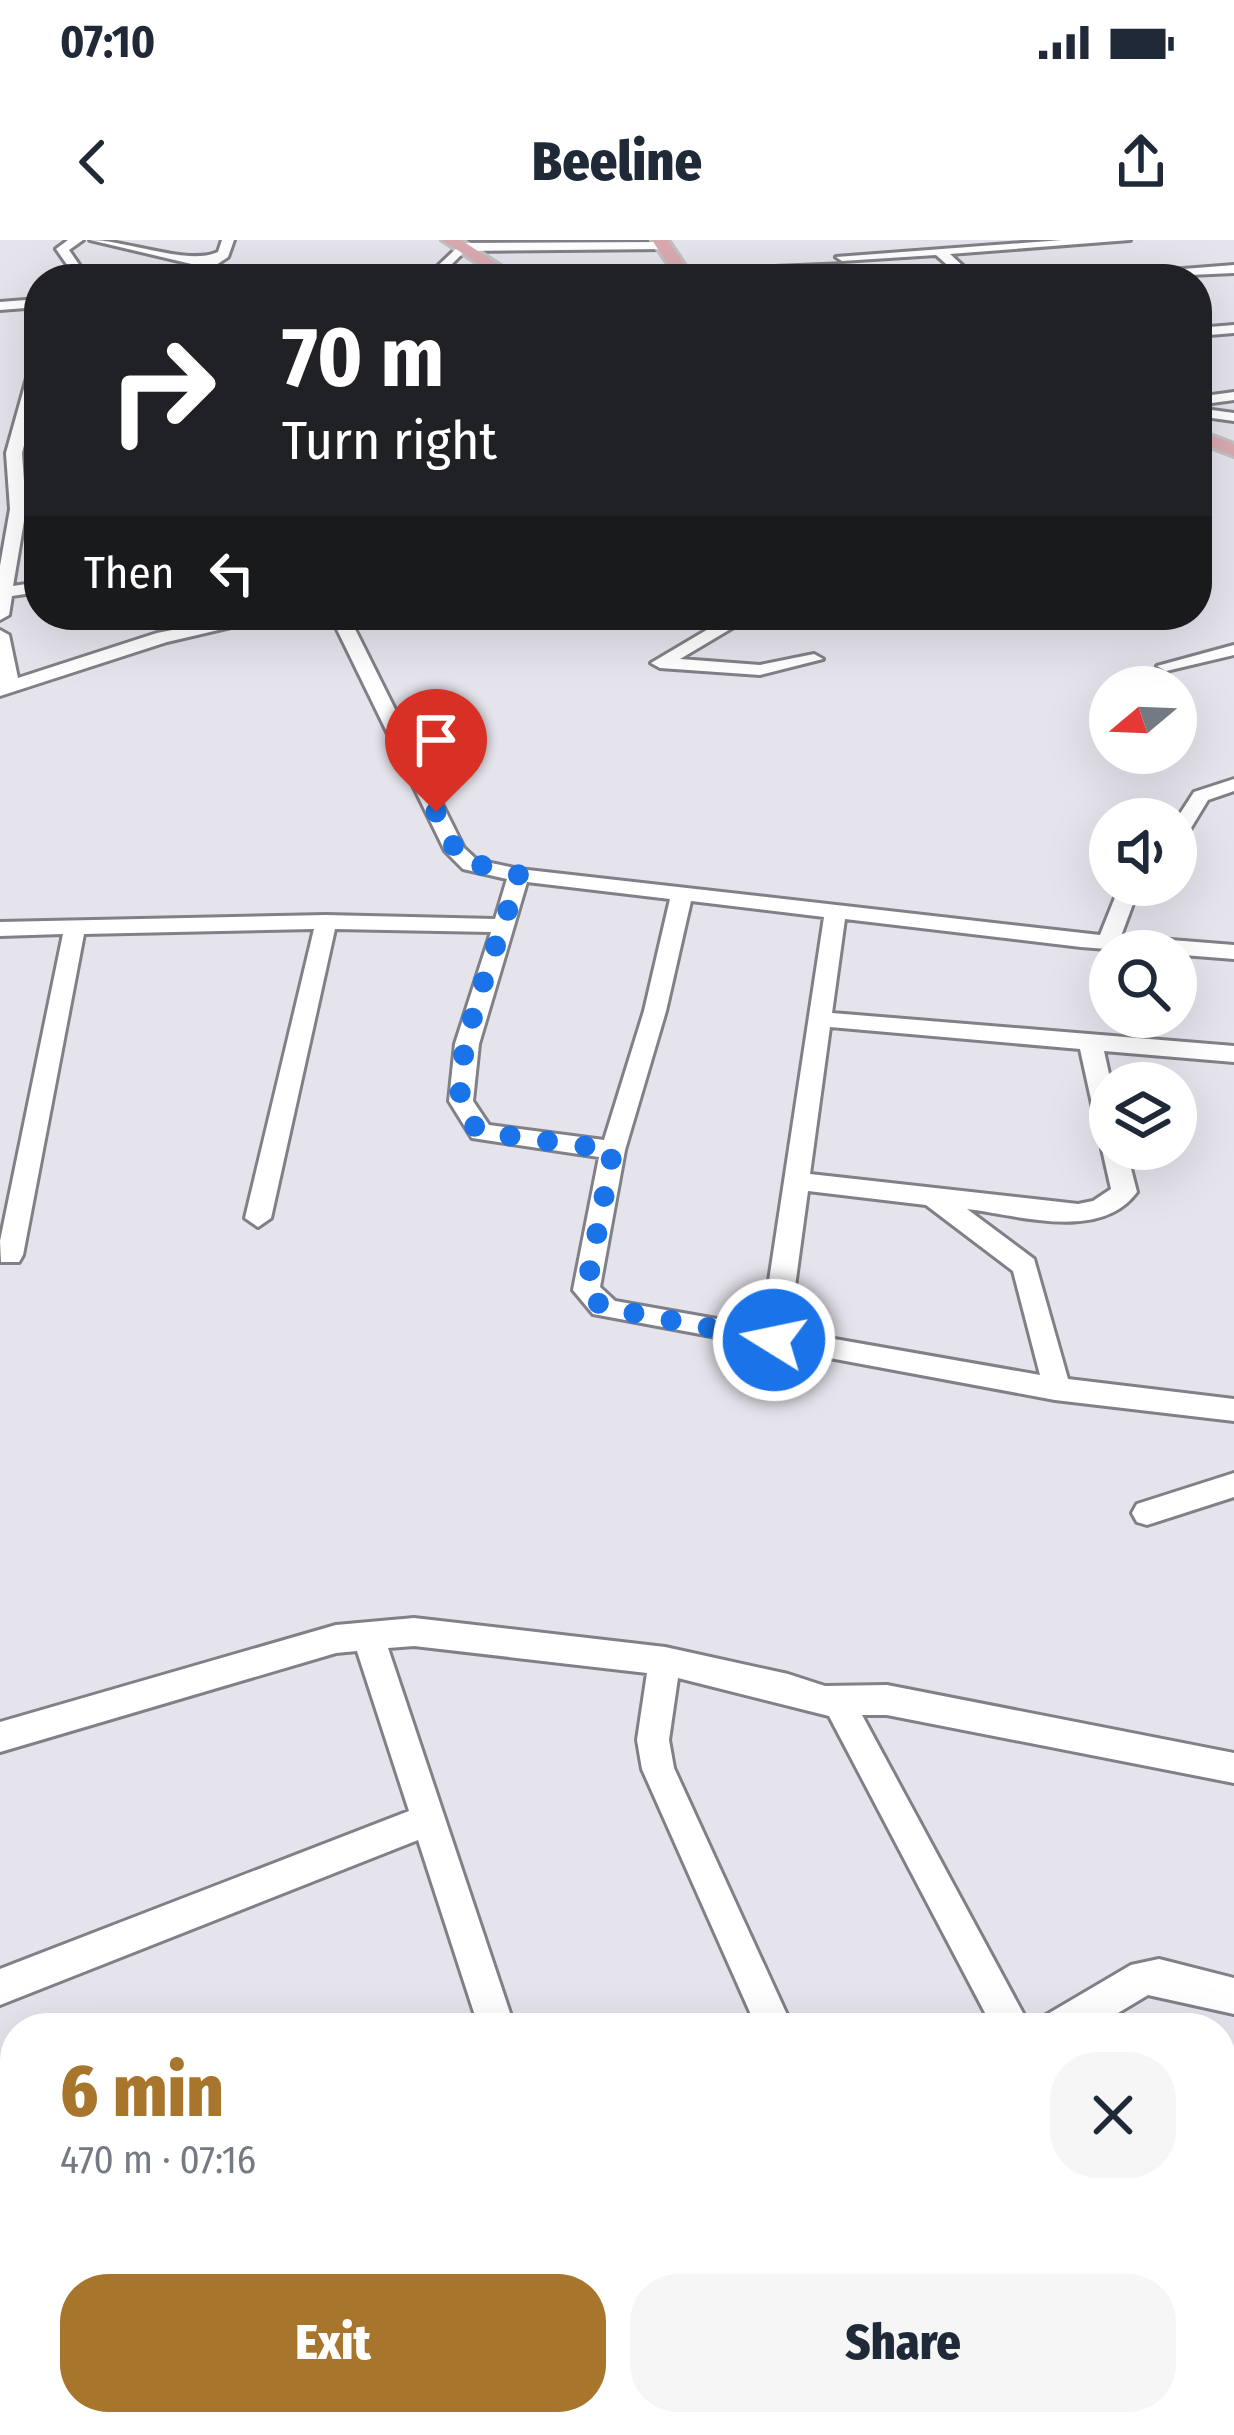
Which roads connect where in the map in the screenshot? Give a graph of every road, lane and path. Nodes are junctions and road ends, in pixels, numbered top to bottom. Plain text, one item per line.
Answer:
1 (77, 240) edge
2 (96, 240) edge
3 (228, 240) edge
4 (1124, 240) edge
5 (662, 243) edge
6 (1047, 243) edge
7 (456, 244) edge
8 (940, 252) junction
9 (73, 264) edge
10 (182, 264) edge
11 (212, 264) edge
12 (489, 264) edge
13 (870, 264) edge
14 (954, 264) edge
15 (1227, 270) edge
16 (1234, 281) edge
17 (24, 396) edge
18 (8, 441) edge
19 (11, 487) edge
20 (24, 589) edge
21 (4, 592) junction
22 (0, 614) edge
23 (144, 630) edge
24 (198, 630) edge
25 (346, 630) edge
26 (718, 630) edge
27 (0, 635) edge
28 (1234, 650) edge
29 (814, 659) dead end
30 (1166, 666) dead end
31 (50, 670) junction
32 (3, 684) edge
33 (1234, 785) edge
34 (1197, 804) edge
35 (519, 875) junction
36 (682, 893) junction
37 (836, 912) junction
38 (326, 922) junction
39 (75, 926) junction
40 (505, 926) junction
41 (0, 929) edge
42 (1089, 940) edge
43 (1197, 949) edge
44 (1234, 952) edge
45 (819, 1019) junction
46 (1090, 1040) junction
47 (1234, 1054) edge
48 (1095, 1062) edge
49 (613, 1150) junction
50 (1119, 1170) edge
51 (796, 1181) junction
52 (936, 1200) junction
53 (258, 1217) dead end
54 (10, 1256) dead end
55 (774, 1340) junction
56 (1054, 1389) junction
57 (1234, 1410) edge
58 (1234, 1485) edge
59 (1148, 1513) dead end
60 (367, 1633) junction
61 (664, 1661) junction
62 (839, 1703) junction
63 (0, 1737) edge
64 (1234, 1768) edge
65 (430, 1819) junction
66 (0, 1987) edge
67 (1234, 1996) edge
68 (492, 2013) edge
69 (769, 2013) edge
70 (1005, 2013) edge
71 (1084, 2013) edge

1 - 9 street
2 - 10 street
3 - 11 street
4 - 6 street
5 - 7 street
6 - 8 street
7 - 12 main road
8 - 13 street
8 - 14 street
15 - 16 street
17 - 18 street
18 - 19 street
19 - 21 street
20 - 21 street
21 - 22 street
23 - 31 street
24 - 31 street
25 - 35 street
26 - 29 street
27 - 32 street
28 - 30 street
31 - 32 street
33 - 34 street
35 - 36 street
35 - 40 street
36 - 37 street
36 - 49 street
37 - 42 street
37 - 45 street
38 - 39 street
38 - 40 street
38 - 53 street
39 - 41 street
39 - 54 street
40 - 49 street
43 - 44 street
45 - 46 street
45 - 51 street
46 - 47 street
46 - 48 street
49 - 55 street
50 - 52 street
51 - 52 street
51 - 55 street
52 - 56 street
55 - 56 street
56 - 57 street
58 - 59 street
60 - 61 street
60 - 63 street
60 - 65 street
61 - 62 street
61 - 69 street
62 - 64 street
62 - 70 street
65 - 66 street
65 - 68 street
67 - 71 street

